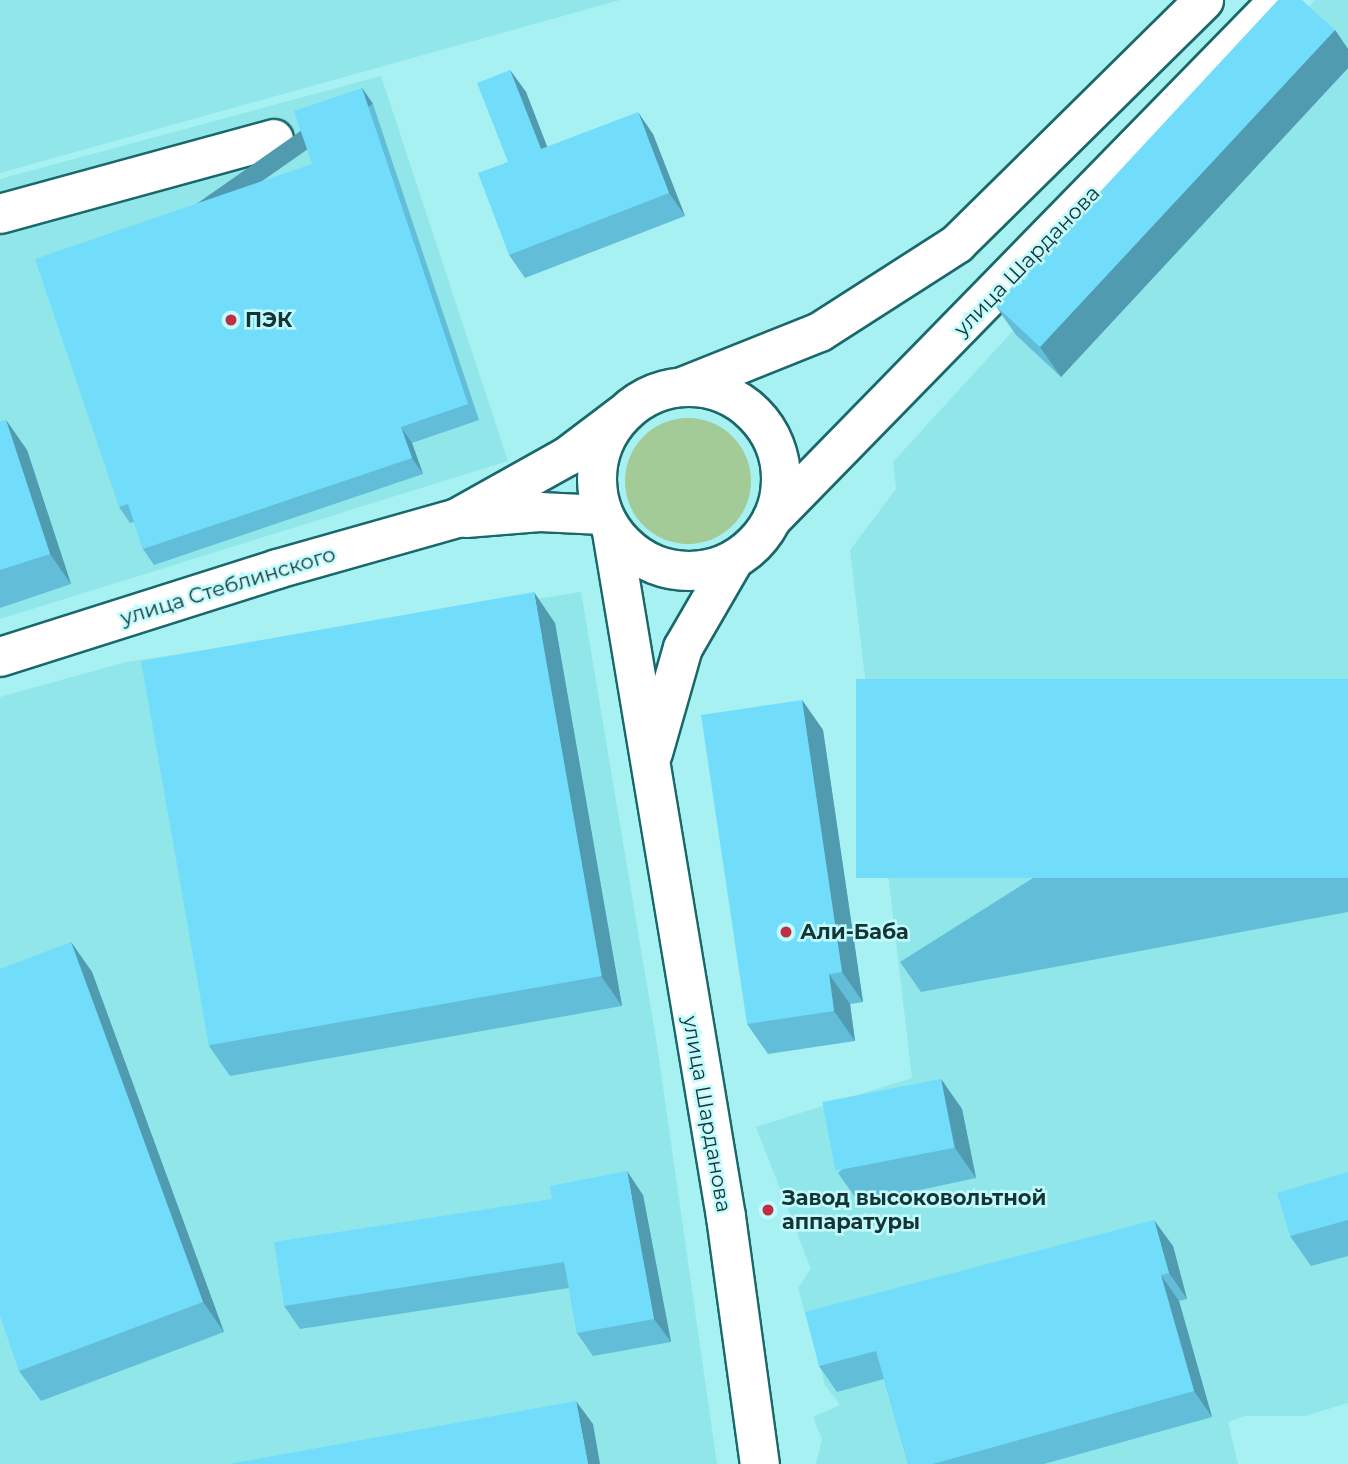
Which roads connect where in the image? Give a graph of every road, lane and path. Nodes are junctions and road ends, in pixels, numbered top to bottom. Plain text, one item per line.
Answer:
1 (1204, 0) edge
2 (1279, 0) edge
3 (274, 139) dead end
4 (0, 214) edge
5 (685, 386) junction
6 (622, 415) junction
7 (457, 518) junction
8 (772, 519) junction
9 (607, 524) junction
10 (734, 560) junction
11 (0, 657) edge
12 (649, 765) junction
13 (760, 1464) edge

1 - 5 main road
2 - 8 main road, улица Шарданова
3 - 4 main road
5 - 6 main road
5 - 8 main road
6 - 7 main road
6 - 9 main road
7 - 9 main road
7 - 11 main road, улица Стеблинского
8 - 10 main road
9 - 10 main road
9 - 12 main road, улица Шарданова
10 - 12 main road
12 - 13 main road, улица Шарданова

